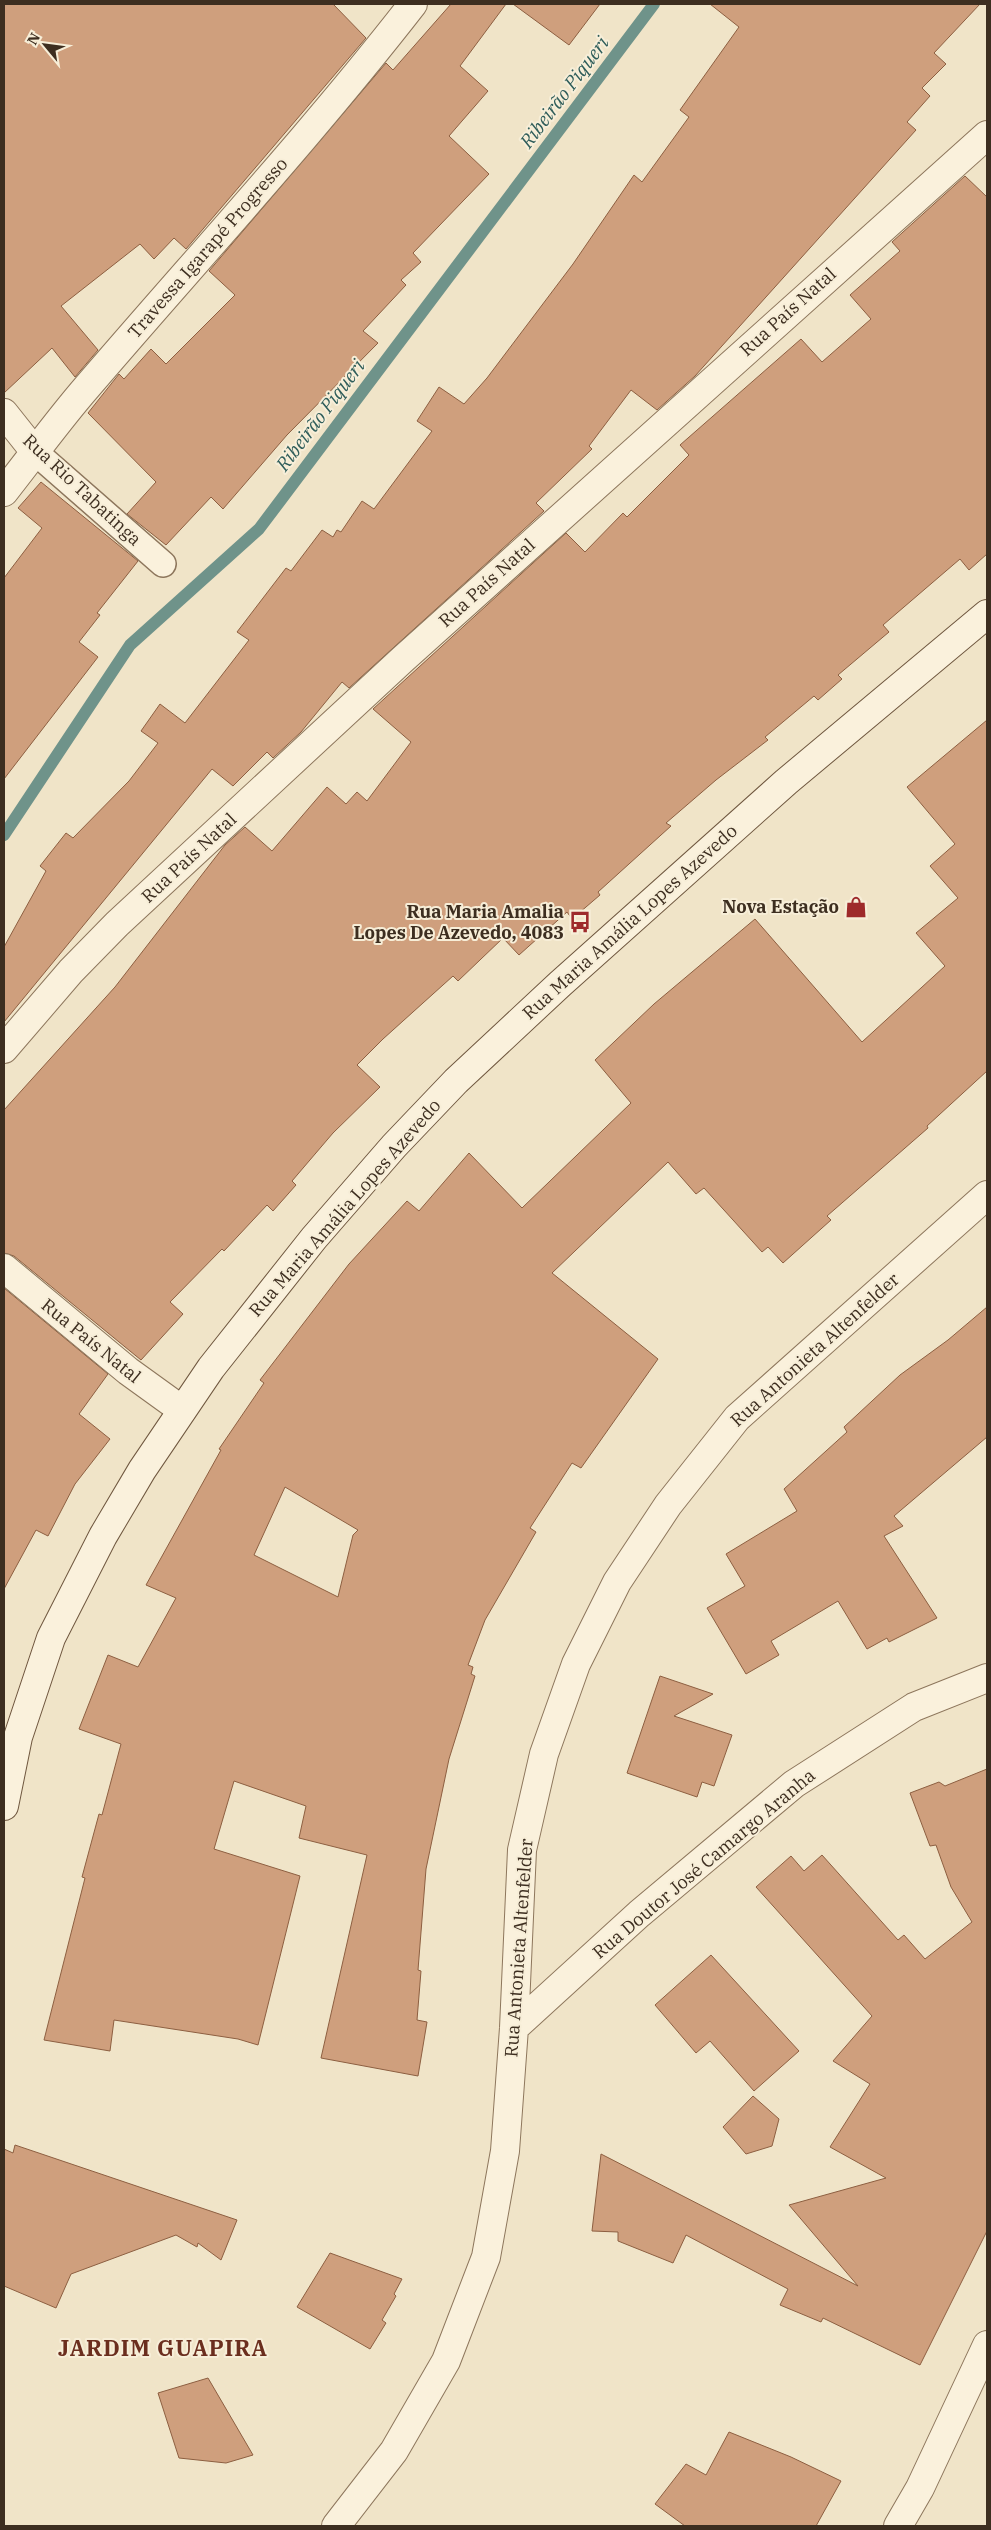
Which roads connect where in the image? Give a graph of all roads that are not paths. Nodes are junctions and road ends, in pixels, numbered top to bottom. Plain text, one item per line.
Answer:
1 (413, 4) edge
2 (987, 135) edge
3 (4, 413) edge
4 (35, 452) junction
5 (4, 492) edge
6 (163, 564) dead end
7 (987, 614) edge
8 (4, 1049) edge
9 (987, 1195) edge
10 (4, 1268) edge
11 (182, 1410) junction
12 (987, 1678) edge
13 (4, 1806) edge
14 (514, 2028) junction
15 (987, 2345) edge
16 (336, 2526) edge
17 (898, 2526) edge

1 - 4 street, Travessa Igarapé Progresso
2 - 8 street, Rua País Natal
3 - 4 street, Rua Rio Tabatinga
4 - 5 street, Travessa Igarapé Progresso
4 - 6 lane, Rua Rio Tabatinga
7 - 11 street, Rua Maria Amália Lopes Azevedo
9 - 14 street, Rua Antonieta Altenfelder
10 - 11 street, Rua País Natal
11 - 13 street, Rua Maria Amália Lopes Azevedo
12 - 14 street, Rua Doutor José Camargo Aranha
14 - 16 street, Rua Antonieta Altenfelder
15 - 17 street

